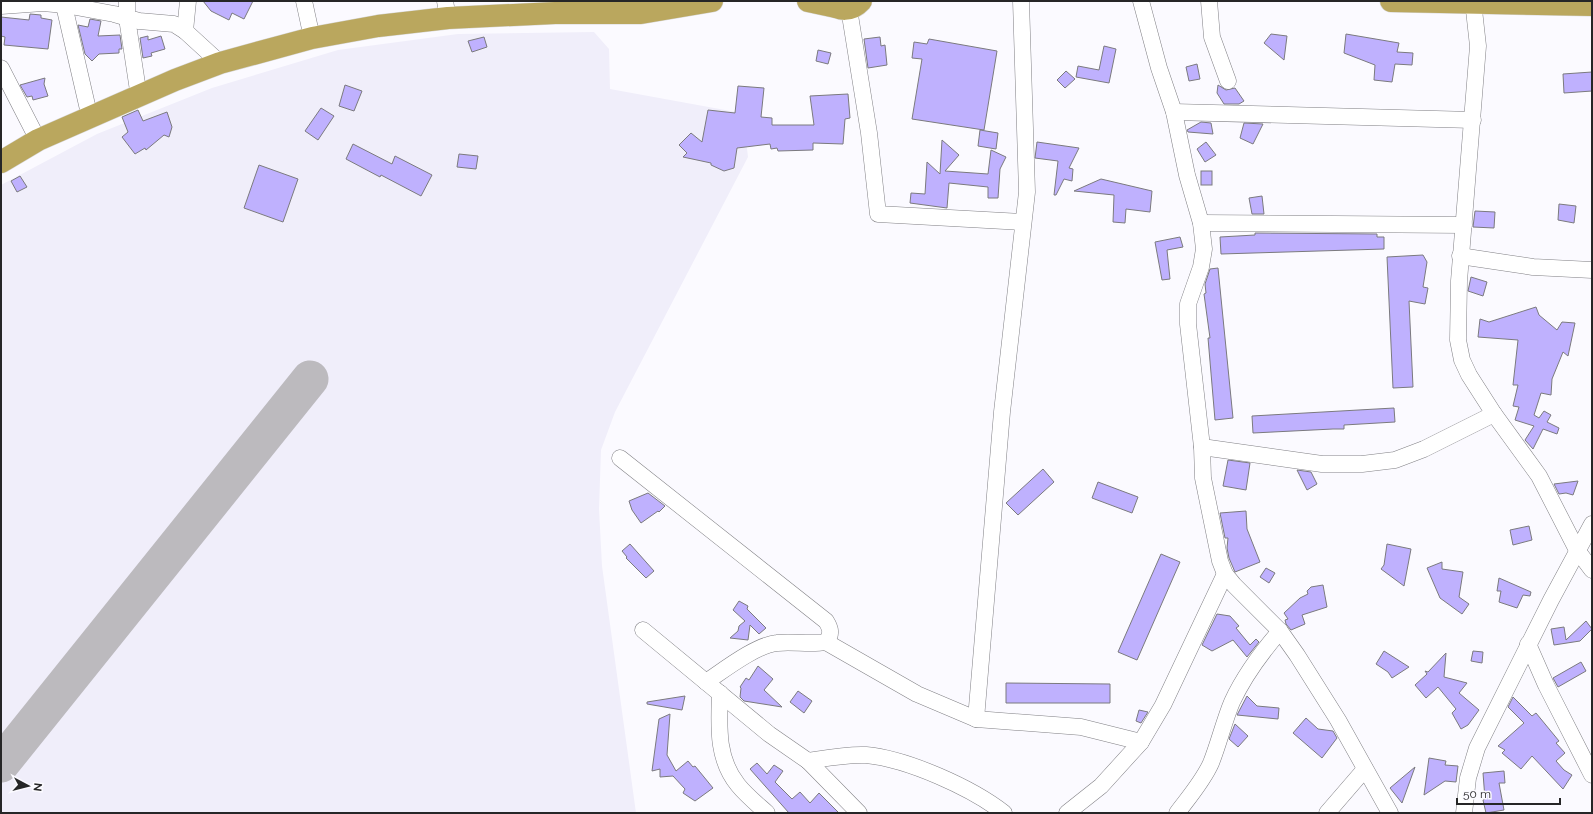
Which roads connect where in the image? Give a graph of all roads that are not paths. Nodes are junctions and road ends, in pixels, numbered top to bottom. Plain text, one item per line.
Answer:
1 (127, 1) edge
2 (188, 1) edge
3 (304, 1) edge
4 (712, 1) edge
5 (808, 1) edge
6 (1021, 1) edge
7 (1141, 1) edge
8 (1209, 1) edge
9 (1391, 1) edge
10 (1473, 2) edge
11 (64, 3) edge
12 (851, 4) edge
13 (666, 5) edge
14 (1592, 5) edge
15 (1, 6) edge
16 (565, 7) edge
17 (446, 10) edge
18 (126, 18) junction
19 (185, 31) junction
20 (312, 38) junction
21 (220, 63) junction
22 (1, 68) edge
23 (1228, 81) dead end
24 (138, 97) junction
25 (1174, 112) junction
26 (90, 118) junction
27 (1473, 120) junction
28 (38, 140) junction
29 (1, 162) edge
30 (1024, 222) junction
31 (1201, 223) junction
32 (1464, 225) junction
33 (1460, 256) junction
34 (1590, 274) edge
35 (1494, 414) junction
36 (1202, 447) junction
37 (620, 458) dead end
38 (1592, 524) edge
39 (1577, 550) junction
40 (1592, 570) edge
41 (1225, 574) junction
42 (643, 630) dead end
43 (1280, 631) junction
44 (826, 642) junction
45 (1528, 644) junction
46 (706, 682) junction
47 (720, 693) junction
48 (976, 719) junction
49 (1140, 742) junction
50 (808, 761) junction
51 (1366, 769) junction
52 (1592, 775) edge
53 (762, 811) edge
54 (859, 813) edge
55 (1004, 813) edge
56 (1067, 813) edge
57 (1177, 813) edge
58 (1327, 813) edge
59 (1390, 813) edge
60 (1464, 813) edge

1 - 18 street
2 - 19 street
3 - 20 street
4 - 13 highway
5 - 12 highway
6 - 30 street
7 - 25 street
8 - 23 street
9 - 10 highway
10 - 14 highway
10 - 27 street
11 - 15 street
11 - 18 street
11 - 26 street
12 - 30 street
13 - 16 highway
16 - 17 highway
17 - 20 highway
18 - 19 street
18 - 24 street
19 - 21 street
20 - 21 highway
21 - 24 highway
22 - 28 street
24 - 26 highway
25 - 27 street
25 - 31 street
26 - 28 highway
27 - 32 street
28 - 29 highway
30 - 48 street
31 - 32 street
31 - 36 street
32 - 33 street
33 - 34 street
33 - 35 street
35 - 36 street
35 - 39 street
36 - 41 street
37 - 44 street
38 - 39 street
39 - 40 street
39 - 45 street
41 - 43 street
41 - 49 street
42 - 46 street
43 - 51 street
43 - 57 street
44 - 46 street
44 - 48 street
45 - 52 street
45 - 60 street
46 - 47 street
47 - 50 street
47 - 53 street
48 - 49 street
49 - 56 street
50 - 54 street
50 - 55 street
51 - 58 street
51 - 59 street

